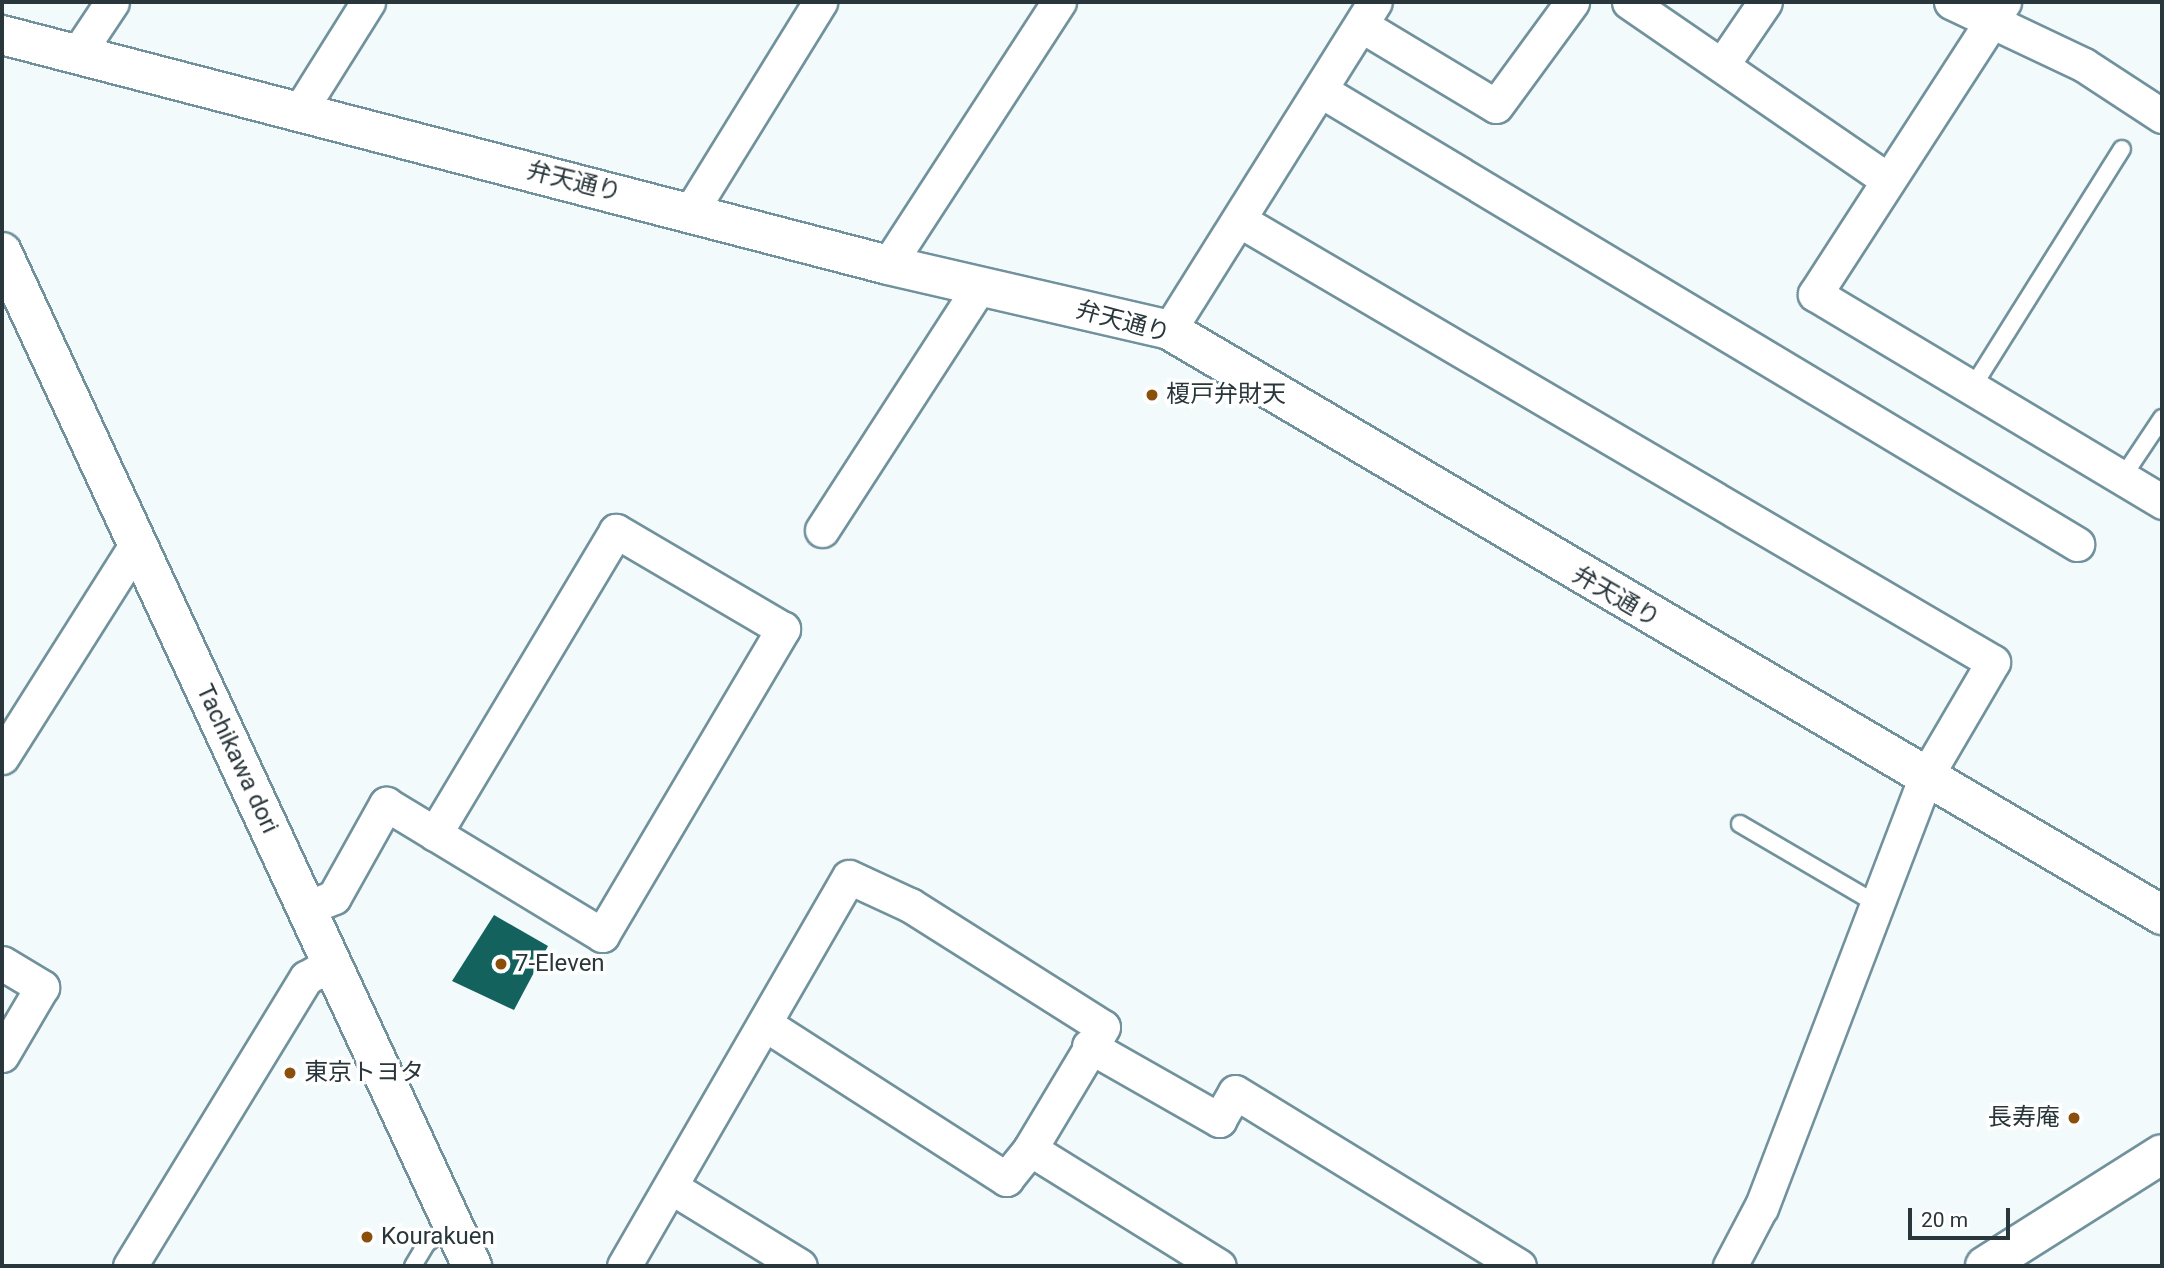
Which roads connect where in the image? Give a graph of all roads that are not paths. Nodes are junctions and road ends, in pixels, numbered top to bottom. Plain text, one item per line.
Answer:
1 (112, 2) edge
2 (368, 2) edge
3 (820, 2) edge
4 (1059, 2) edge
5 (1572, 2) edge
6 (1629, 2) edge
7 (1765, 2) edge
8 (1951, 2) edge
9 (1368, 13) edge
10 (1996, 13) edge
11 (2, 35) edge
12 (78, 53) junction
13 (1722, 65) junction
14 (1320, 90) junction
15 (2158, 105) edge
16 (299, 112) junction
17 (2122, 149) dead end
18 (1888, 180) junction
19 (691, 211) junction
20 (1239, 220) junction
21 (2, 252) edge
22 (888, 265) junction
23 (980, 286) junction
24 (1168, 330) junction
25 (1972, 388) junction
26 (2162, 418) edge
27 (2122, 478) junction
28 (2162, 502) edge
29 (822, 530) dead end
30 (138, 542) junction
31 (2077, 544) dead end
32 (2, 757) edge
33 (1926, 775) junction
34 (1740, 824) dead end
35 (435, 834) junction
36 (1877, 904) junction
37 (307, 908) junction
38 (2162, 915) edge
39 (2, 963) edge
40 (332, 963) junction
41 (765, 1024) junction
42 (1090, 1046) junction
43 (2, 1055) edge
44 (1030, 1149) junction
45 (2162, 1154) edge
46 (671, 1186) junction
47 (452, 1224) junction
48 (130, 1266) edge
49 (413, 1266) edge
50 (472, 1266) edge
51 (624, 1266) edge
52 (800, 1266) edge
53 (1219, 1266) edge
54 (1519, 1266) edge
55 (1730, 1266) edge
56 (1984, 1266) edge

1 - 12 street
2 - 16 street
3 - 19 street
4 - 22 street
5 - 9 street
6 - 13 street
7 - 13 street
8 - 10 street
9 - 14 street
10 - 15 street
10 - 18 street
11 - 12 street, 弁天通り
12 - 16 street, 弁天通り
13 - 18 street
14 - 20 street
14 - 31 street
16 - 19 street, 弁天通り
17 - 25 lane
18 - 25 street
19 - 22 street, 弁天通り
20 - 24 street
20 - 33 street
21 - 30 street, Tachikawa dori
22 - 23 street, 弁天通り
23 - 24 street, 弁天通り
23 - 29 street
24 - 33 street, 弁天通り
25 - 27 street
26 - 27 lane
27 - 28 street
30 - 32 street
30 - 37 street, Tachikawa dori
33 - 36 street
33 - 38 street, 弁天通り
34 - 36 lane
35 - 35 street
35 - 37 street
36 - 55 street
37 - 40 street, Tachikawa dori
39 - 43 street
40 - 47 street, Tachikawa dori
40 - 48 street
41 - 42 street
41 - 44 street
41 - 46 street
42 - 44 street
42 - 54 street
44 - 53 street
45 - 56 street
46 - 51 street
46 - 52 street
47 - 49 lane
47 - 50 street, Tachikawa dori

